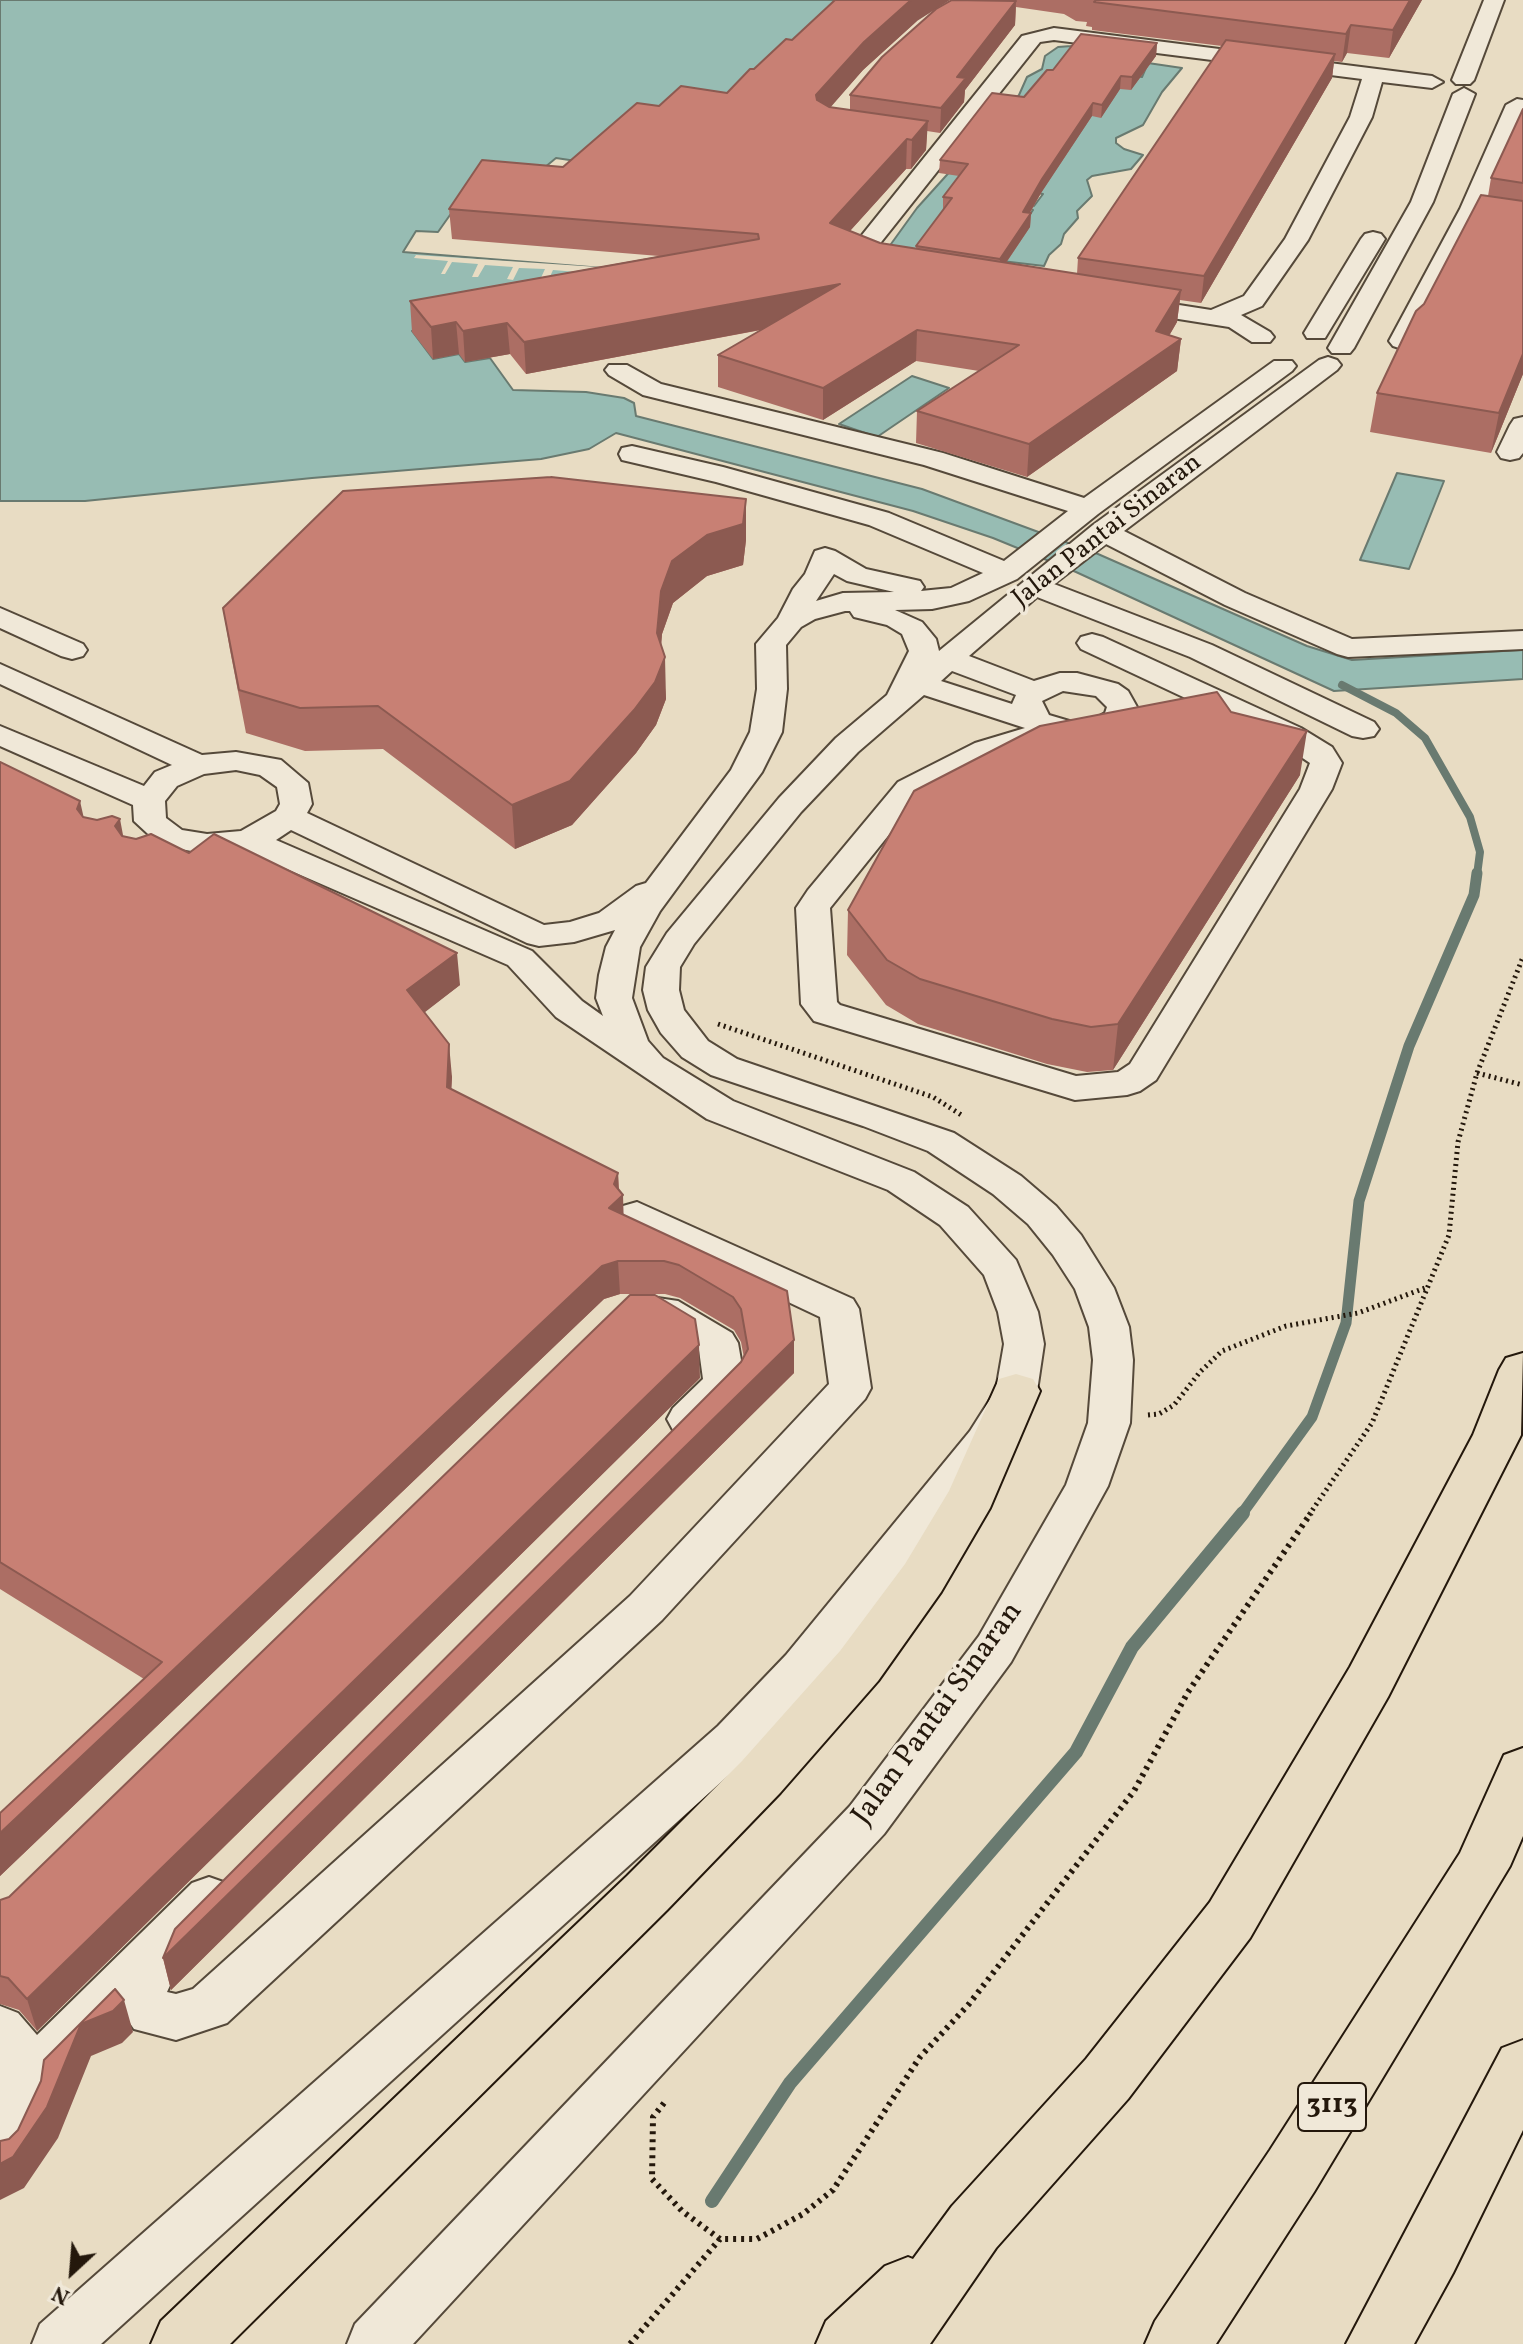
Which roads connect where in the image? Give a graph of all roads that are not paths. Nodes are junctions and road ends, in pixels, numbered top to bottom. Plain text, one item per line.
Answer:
1 (1494, 0) edge
2 (1032, 18) dead end
3 (1063, 23) junction
4 (1451, 53) dead end
5 (1374, 75) junction
6 (1449, 86) junction
7 (1517, 105) dead end
8 (920, 140) edge
9 (950, 144) junction
10 (1414, 159) dead end
11 (1419, 208) junction
12 (1469, 215) junction
13 (1496, 220) edge
14 (925, 272) edge
15 (1107, 300) edge
16 (1214, 317) junction
17 (1316, 333) junction
18 (1261, 337) junction
19 (1402, 341) edge
20 (1334, 356) junction
21 (1283, 366) junction
22 (618, 370) dead end
23 (696, 413) dead end
24 (1523, 425) edge
25 (1510, 452) dead end
26 (632, 454) dead end
27 (1084, 520) junction
28 (1025, 575) junction
29 (959, 595) junction
30 (825, 608) junction
31 (0, 617) edge
32 (791, 621) junction
33 (1523, 640) edge
34 (1092, 643) dead end
35 (72, 650) dead end
36 (949, 659) junction
37 (1143, 667) junction
38 (0, 673) edge
39 (920, 684) junction
40 (1107, 690) junction
41 (58, 700) junction
42 (894, 707) junction
43 (1043, 714) junction
44 (1251, 717) junction
45 (1112, 724) junction
46 (1363, 729) dead end
47 (0, 733) edge
48 (198, 765) junction
49 (140, 812) junction
50 (289, 817) junction
51 (172, 838) junction
52 (247, 840) junction
53 (141, 858) edge
54 (663, 882) junction
55 (650, 1066) junction
56 (637, 1215) dead end
57 (609, 1322) edge
58 (1523, 1370) edge
59 (1016, 1391) junction
60 (656, 1451) edge
61 (1523, 1771) edge
62 (241, 1865) edge
63 (163, 1944) junction
64 (0, 2029) edge
65 (1523, 2067) edge
66 (27, 2080) junction
67 (0, 2149) edge
68 (974, 2227) junction
69 (294, 2237) junction
70 (72, 2338) edge
71 (184, 2344) edge
72 (221, 2344) edge
73 (375, 2344) edge
74 (849, 2344) edge
75 (891, 2344) edge
76 (1178, 2344) edge
77 (1379, 2344) edge

1 - 6 street, Jalan Pantai Sinaran
2 - 3 street
3 - 5 street
3 - 9 street
4 - 6 street
5 - 6 street
5 - 16 street
6 - 10 street, Jalan Pantai Sinaran
6 - 11 street, Jalan Pantai Sinaran
7 - 12 street
8 - 9 street
9 - 14 street
11 - 12 street
11 - 17 street
11 - 20 street, Jalan Pantai Sinaran
12 - 13 street
12 - 19 street
15 - 16 street
16 - 18 street
17 - 18 street
17 - 20 street
18 - 21 street
20 - 21 street
20 - 27 street, Jalan Pantai Sinaran
21 - 27 street, Jalan Pantai Sinaran
22 - 27 street
23 - 27 street
24 - 25 street
26 - 28 street
27 - 28 street, Jalan Pantai Sinaran
27 - 33 street
28 - 29 street, Jalan Pantai Sinaran
28 - 36 street, Jalan Pantai Sinaran
28 - 46 street
29 - 30 street, Jalan Pantai Sinaran
29 - 32 street
30 - 32 street, Jalan Pantai Sinaran
30 - 42 street, Jalan Pantai Sinaran
31 - 35 street
32 - 54 street
34 - 37 street
36 - 39 street, Jalan Pantai Sinaran
36 - 43 street
37 - 40 street
37 - 44 street
38 - 41 street
39 - 42 street, Jalan Pantai Sinaran
39 - 43 street
40 - 43 street
40 - 45 street
41 - 47 street
41 - 48 street
42 - 73 street, Jalan Pantai Sinaran
43 - 44 street
43 - 45 street
44 - 45 street
47 - 49 street
48 - 49 street
48 - 50 street
49 - 51 street
50 - 52 street
50 - 54 street
51 - 52 street
51 - 53 street
52 - 55 street
54 - 55 street
55 - 59 street
56 - 63 street
57 - 60 street
58 - 68 highway
59 - 69 highway
59 - 70 street
61 - 76 highway, 3113
62 - 63 street
63 - 66 street
64 - 66 street
65 - 77 highway
66 - 67 street
68 - 74 highway
68 - 75 highway
69 - 71 highway
69 - 72 highway

